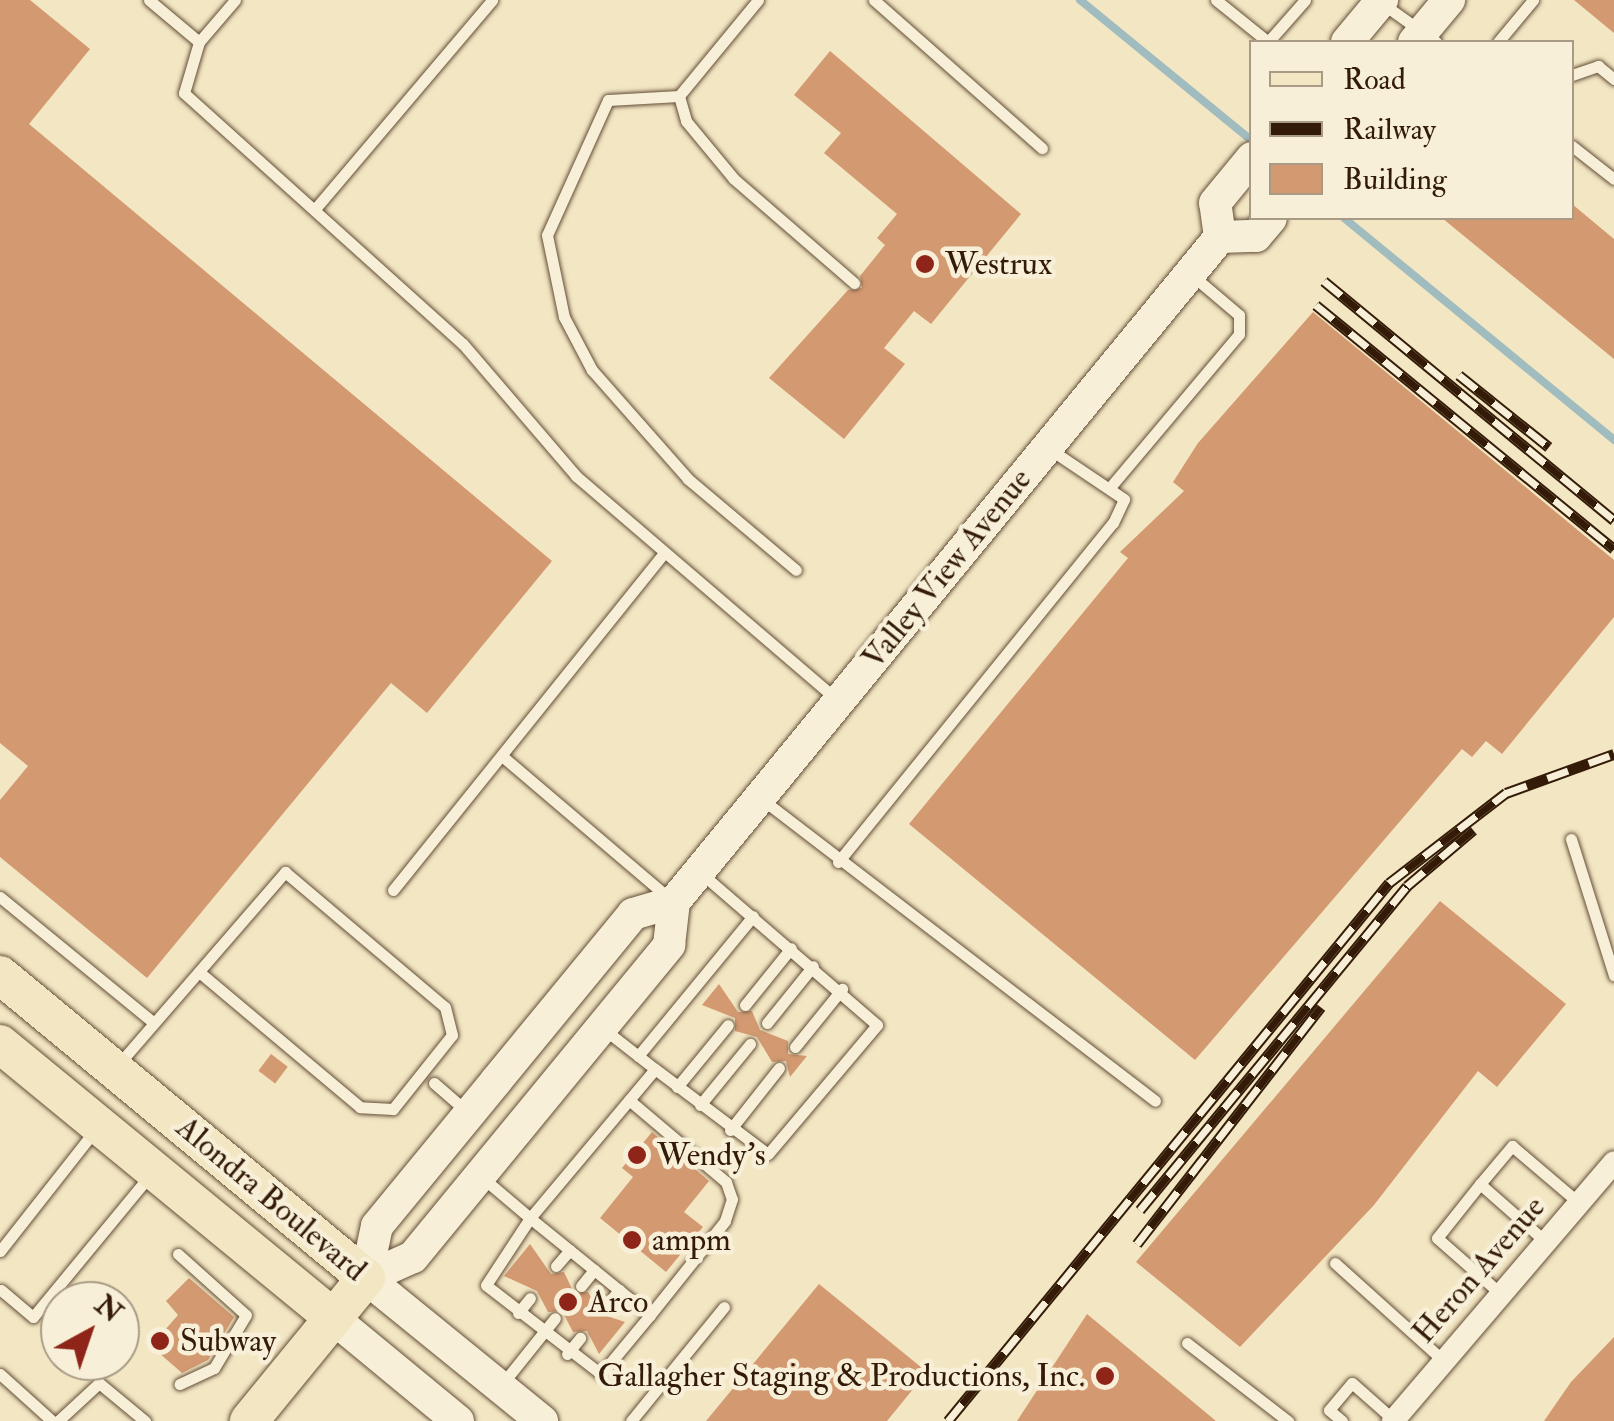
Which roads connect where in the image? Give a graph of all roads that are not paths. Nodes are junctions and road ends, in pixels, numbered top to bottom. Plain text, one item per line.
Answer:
1 (149, 0) edge
2 (235, 0) edge
3 (492, 0) edge
4 (758, 0) edge
5 (874, 0) edge
6 (1216, 0) edge
7 (1305, 0) edge
8 (1450, 0) edge
9 (1533, 0) edge
10 (1380, 1) edge
11 (1266, 40) edge
12 (1270, 40) edge
13 (1349, 40) edge
14 (1424, 40) edge
15 (1500, 40) edge
16 (199, 42) junction
17 (1574, 74) edge
18 (1614, 79) edge
19 (679, 96) junction
20 (1574, 147) edge
21 (1042, 148) dead end
22 (1249, 161) edge
23 (1612, 174) edge
24 (315, 209) junction
25 (1269, 220) edge
26 (1220, 237) junction
27 (1190, 274) junction
28 (854, 283) dead end
29 (1047, 448) junction
30 (1112, 486) junction
31 (663, 554) junction
32 (796, 570) dead end
33 (839, 701) junction
34 (502, 756) junction
35 (760, 797) junction
36 (1571, 839) dead end
37 (838, 862) junction
38 (699, 871) junction
39 (393, 890) dead end
40 (0, 898) edge
41 (674, 902) junction
42 (752, 916) junction
43 (792, 948) junction
44 (813, 966) junction
45 (199, 972) junction
46 (0, 975) edge
47 (1614, 975) edge
48 (842, 989) junction
49 (745, 1005) dead end
50 (154, 1023) junction
51 (767, 1023) dead end
52 (728, 1025) dead end
53 (602, 1027) junction
54 (0, 1044) edge
55 (750, 1044) dead end
56 (795, 1047) dead end
57 (638, 1056) junction
58 (655, 1068) junction
59 (779, 1068) dead end
60 (114, 1070) junction
61 (434, 1083) dead end
62 (677, 1086) junction
63 (630, 1100) junction
64 (1155, 1102) dead end
65 (462, 1106) dead end
66 (700, 1106) junction
67 (99, 1126) junction
68 (730, 1130) junction
69 (1614, 1162) edge
70 (154, 1171) junction
71 (480, 1176) junction
72 (1480, 1184) junction
73 (1579, 1203) junction
74 (530, 1218) junction
75 (1546, 1242) junction
76 (570, 1250) junction
77 (0, 1252) edge
78 (178, 1254) dead end
79 (1335, 1263) dead end
80 (556, 1266) dead end
81 (594, 1270) junction
82 (366, 1278) junction
83 (581, 1286) dead end
84 (0, 1290) edge
85 (619, 1290) junction
86 (1501, 1294) junction
87 (530, 1298) dead end
88 (606, 1306) dead end
89 (724, 1307) dead end
90 (518, 1312) junction
91 (650, 1315) junction
92 (333, 1318) junction
93 (554, 1318) dead end
94 (543, 1333) junction
95 (580, 1338) dead end
96 (1187, 1342) dead end
97 (567, 1354) junction
98 (1444, 1361) junction
99 (0, 1374) edge
100 (180, 1384) dead end
101 (500, 1387) junction
102 (634, 1420) edge
103 (1393, 1420) edge
104 (55, 1421) edge
105 (145, 1421) edge
106 (249, 1421) edge
107 (458, 1421) edge
108 (542, 1421) edge
109 (1288, 1421) edge
110 (1342, 1421) edge

1 - 16 lane
2 - 16 lane
3 - 24 lane
4 - 19 lane
5 - 21 lane
6 - 11 lane
7 - 12 lane
8 - 14 main road
9 - 15 lane
10 - 13 main road
10 - 14 lane
16 - 24 lane
17 - 18 lane
19 - 28 lane
19 - 32 lane
20 - 23 lane
22 - 26 main road
24 - 31 lane
25 - 26 main road
26 - 27 main road, Valley View Avenue
27 - 29 main road, Valley View Avenue
27 - 30 lane
29 - 30 lane
29 - 33 main road, Valley View Avenue
30 - 37 lane
31 - 33 lane
31 - 34 lane
33 - 35 main road, Valley View Avenue
34 - 39 lane
34 - 41 lane
35 - 37 lane
35 - 38 main road, Valley View Avenue
36 - 47 lane
37 - 64 lane
38 - 41 main road, Valley View Avenue
38 - 42 lane
40 - 50 lane
41 - 53 main road, Valley View Avenue
41 - 82 main road, Valley View Avenue
42 - 43 lane
42 - 57 lane
43 - 44 lane
43 - 49 lane
44 - 48 lane
44 - 51 lane
45 - 45 lane
45 - 50 lane
46 - 60 main road, Alondra Boulevard
48 - 56 lane
48 - 68 lane
50 - 60 lane
52 - 62 lane
53 - 57 lane
53 - 71 main road, Valley View Avenue
54 - 67 main road, Alondra Boulevard
55 - 66 lane
57 - 58 lane
58 - 62 lane
58 - 63 lane
59 - 68 lane
60 - 82 main road, Alondra Boulevard
61 - 65 lane
62 - 66 lane
63 - 74 lane
63 - 91 lane
66 - 68 lane
67 - 70 main road, Alondra Boulevard
67 - 77 lane
69 - 73 street, Heron Avenue
70 - 84 lane
70 - 92 main road, Alondra Boulevard
71 - 74 lane
71 - 82 main road, Valley View Avenue
72 - 73 lane
72 - 75 lane
72 - 86 lane
73 - 75 street, Heron Avenue
74 - 76 lane
74 - 90 lane
75 - 86 street, Heron Avenue
76 - 80 lane
76 - 81 lane
78 - 100 lane
79 - 98 lane
81 - 83 lane
81 - 85 lane
82 - 92 main road, Valley View Avenue
82 - 101 main road, Alondra Boulevard
85 - 88 lane
85 - 91 lane
86 - 98 street, Heron Avenue
87 - 90 lane
89 - 102 lane
90 - 94 lane
91 - 97 lane
92 - 106 main road, Valley View Avenue
92 - 107 main road, Alondra Boulevard
93 - 94 lane
94 - 97 lane
94 - 101 lane
95 - 97 lane
96 - 109 lane
98 - 103 street, Heron Avenue
99 - 104 lane
101 - 108 main road, Alondra Boulevard
103 - 110 lane
104 - 105 lane

